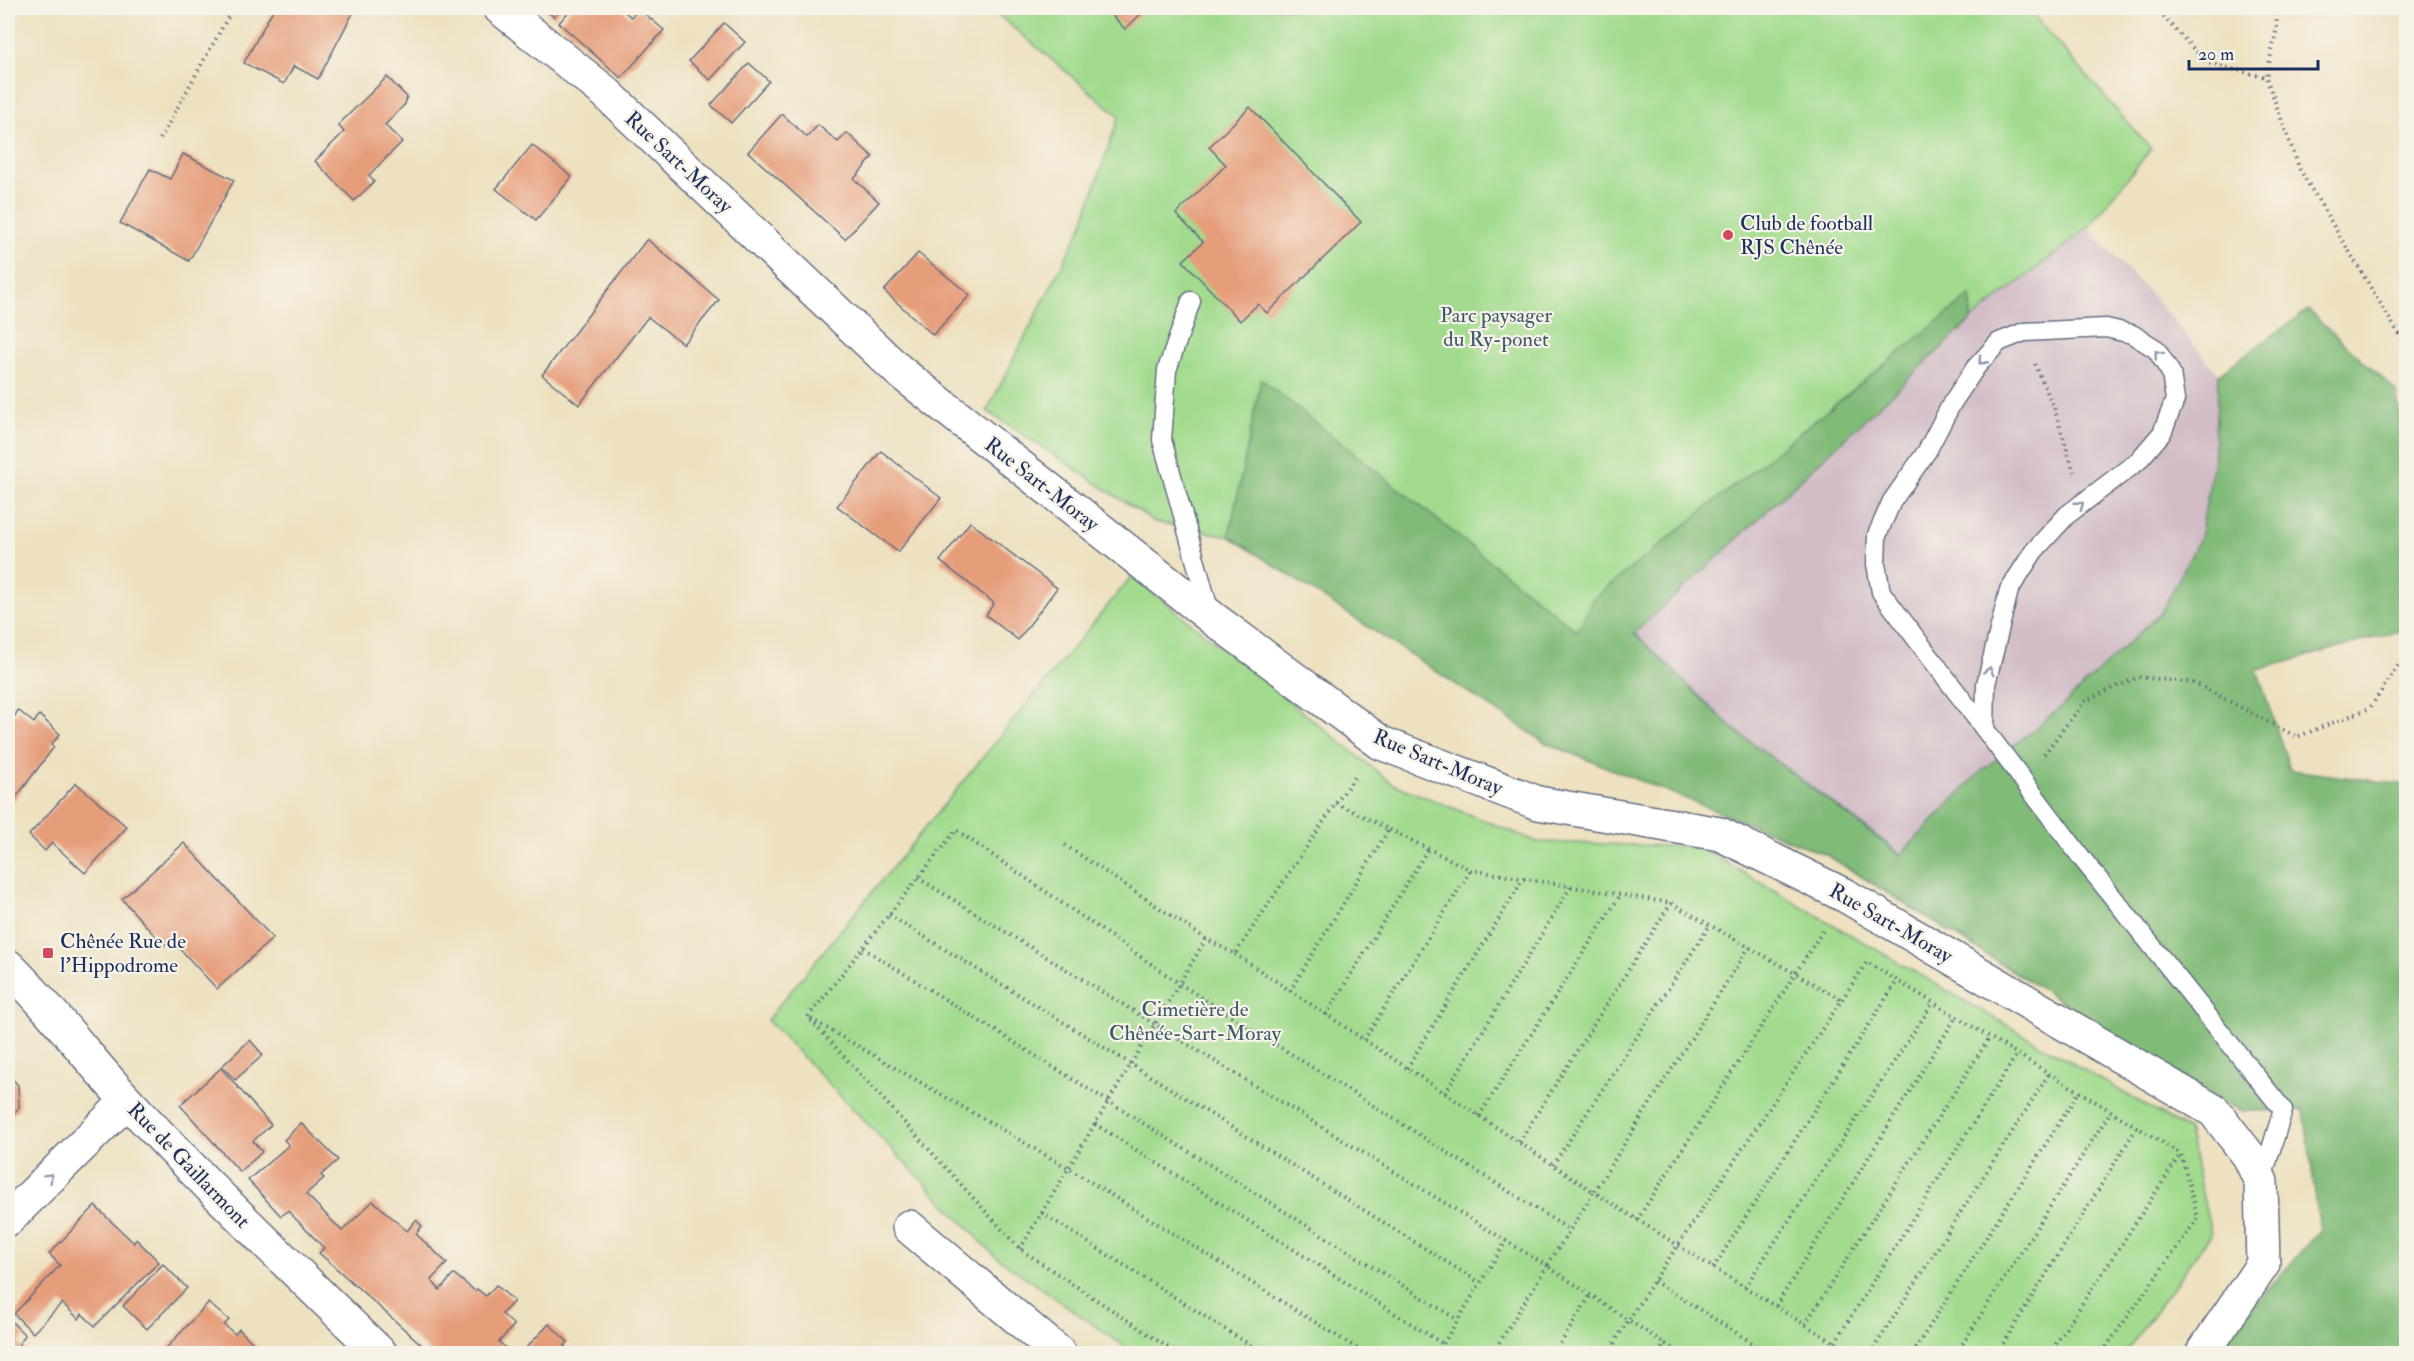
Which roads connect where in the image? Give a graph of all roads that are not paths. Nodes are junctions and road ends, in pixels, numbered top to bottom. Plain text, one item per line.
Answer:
1 (501, 8) edge
2 (1191, 301) dead end
3 (1211, 617) junction
4 (1985, 729) junction
5 (8, 966) edge
6 (127, 1101) junction
7 (2261, 1182) junction
8 (8, 1219) edge
9 (909, 1227) dead end
10 (2209, 1351) edge
11 (381, 1353) edge
12 (1060, 1353) edge

1 - 3 street, Rue Sart-Moray
2 - 3 lane
3 - 7 street, Rue Sart-Moray
4 -> 4 lane
4 - 7 lane
5 - 6 street, Rue de Gaillarmont
8 -> 6 street
6 - 11 street, Rue de Gaillarmont
7 - 10 street, Rue Sart-Moray
9 - 12 street

